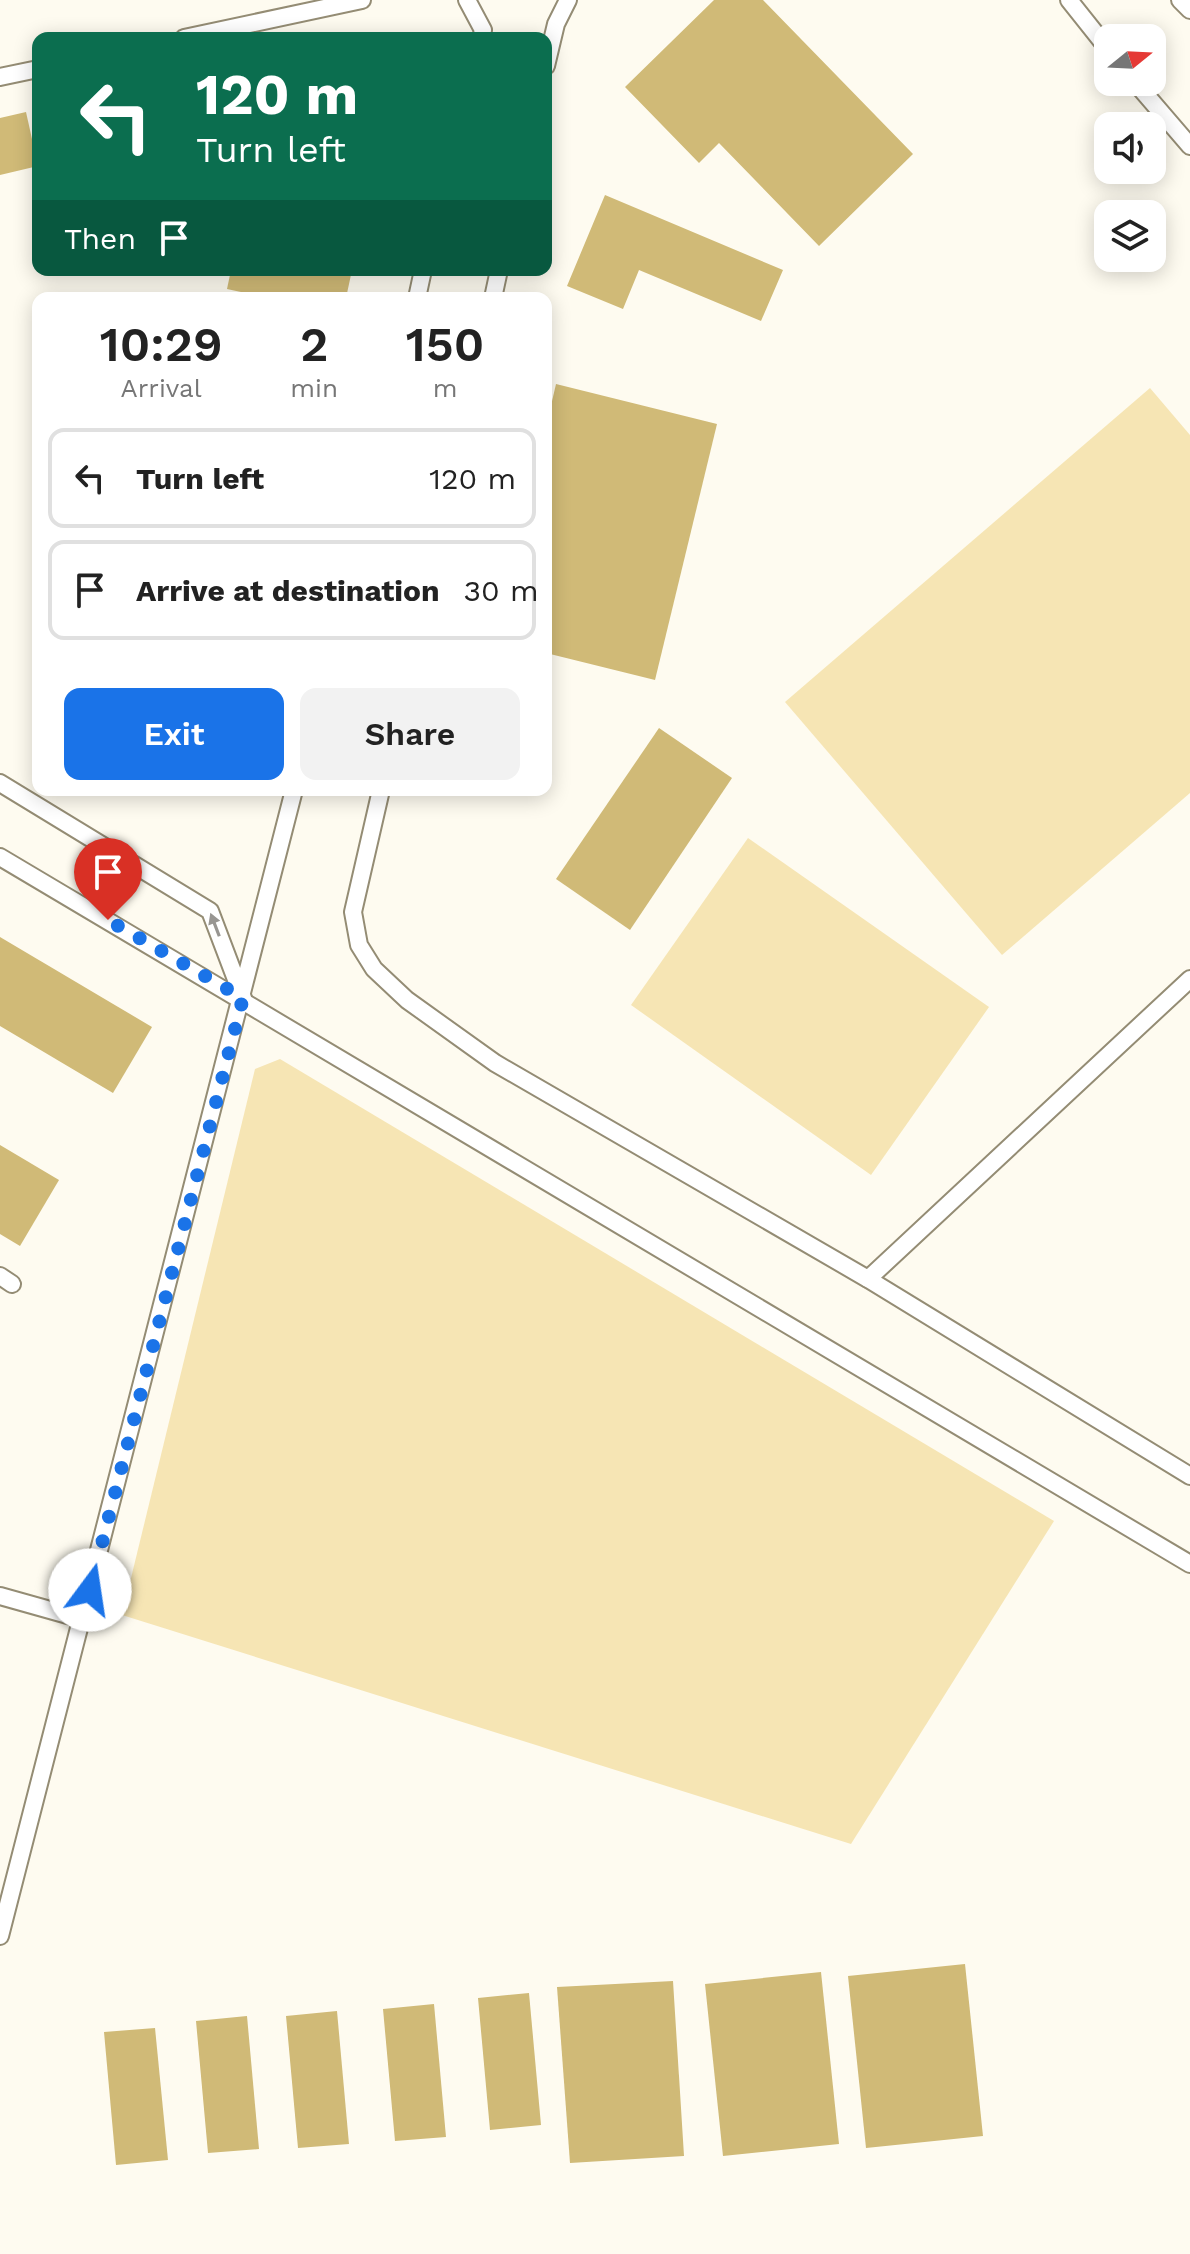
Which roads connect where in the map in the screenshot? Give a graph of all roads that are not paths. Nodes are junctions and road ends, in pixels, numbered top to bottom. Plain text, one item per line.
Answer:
1 (362, 0) edge
2 (467, 0) edge
3 (568, 0) edge
4 (1069, 0) edge
5 (1180, 0) edge
6 (1190, 10) edge
7 (1094, 31) edge
8 (212, 32) edge
9 (482, 32) edge
10 (552, 41) edge
11 (32, 70) edge
12 (0, 77) edge
13 (1147, 96) edge
14 (1190, 146) edge
15 (0, 783) edge
16 (293, 796) edge
17 (380, 796) edge
18 (0, 857) edge
19 (1190, 979) edge
20 (243, 998) junction
21 (868, 1279) junction
22 (1190, 1476) edge
23 (1190, 1564) edge
24 (0, 1596) edge
25 (82, 1619) junction
26 (0, 1936) edge

1 - 8 lane
2 - 9 lane
3 - 10 lane
4 - 7 lane
5 - 6 lane
11 - 12 lane
13 - 14 lane
20 -> 15 lane
16 - 20 lane
17 - 21 lane
18 - 20 lane
19 - 21 lane
20 - 23 lane
20 - 25 lane
21 - 22 lane
24 - 25 lane
25 - 26 lane

